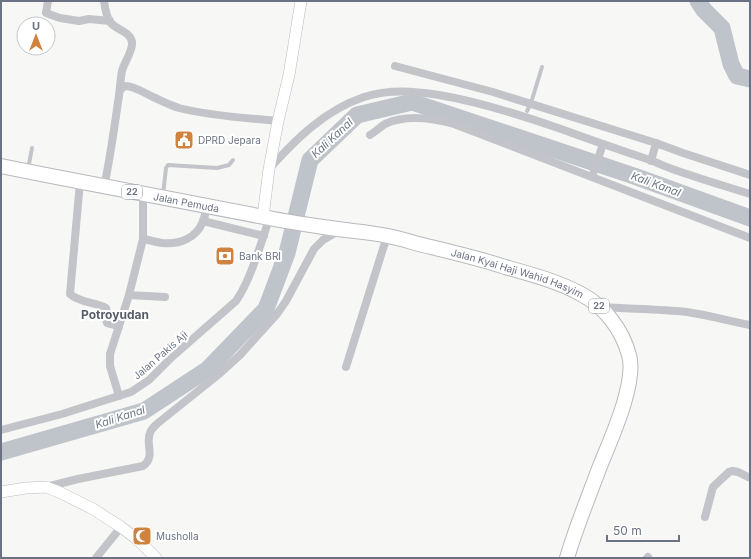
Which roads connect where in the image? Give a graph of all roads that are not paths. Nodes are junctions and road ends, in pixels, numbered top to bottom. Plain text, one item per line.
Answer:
1 (48, 1) edge
2 (104, 1) edge
3 (301, 1) edge
4 (110, 22) junction
5 (395, 66) dead end
6 (542, 67) dead end
7 (120, 90) junction
8 (527, 114) junction
9 (278, 121) junction
10 (370, 135) dead end
11 (656, 143) junction
12 (603, 144) junction
13 (32, 148) dead end
14 (233, 160) dead end
15 (651, 161) junction
16 (1, 166) edge
17 (269, 169) junction
18 (28, 171) junction
19 (750, 175) edge
20 (592, 177) junction
21 (80, 182) junction
22 (104, 187) junction
23 (143, 194) junction
24 (750, 194) edge
25 (163, 198) junction
26 (208, 206) junction
27 (270, 218) junction
28 (203, 221) junction
29 (335, 229) junction
30 (264, 236) junction
31 (387, 236) junction
32 (750, 238) edge
33 (143, 239) junction
34 (130, 295) junction
35 (164, 297) dead end
36 (601, 307) junction
37 (750, 325) edge
38 (119, 326) junction
39 (346, 367) dead end
40 (119, 396) junction
41 (1, 430) edge
42 (750, 478) edge
43 (46, 487) junction
44 (1, 492) edge
45 (705, 517) dead end
46 (121, 527) junction
47 (96, 558) edge
48 (156, 558) edge
49 (567, 558) edge

1 - 4 street
2 - 4 street
3 - 9 main road
4 - 7 street
5 - 11 street
6 - 8 lane, bridge
7 - 9 street
7 - 22 street
8 - 12 street
8 - 17 street
9 - 17 main road
10 - 20 street
11 - 15 street
11 - 19 street
12 - 15 street
12 - 20 street
13 - 18 lane
14 - 25 lane
15 - 24 street
16 - 18 highway, Jalan Pemuda / 22
17 - 27 main road
18 - 21 highway, Jalan Pemuda / 22
20 - 32 street
21 - 22 highway, Jalan Pemuda / 22
21 - 38 street
22 - 23 highway, Jalan Pemuda / 22
23 - 25 highway, Jalan Pemuda / 22
23 - 33 street
25 - 26 highway, Jalan Pemuda / 22
26 - 27 highway, Jalan Pemuda / 22
26 - 28 street
27 - 29 highway, 22
27 - 30 street, Jalan Pakis Aji
28 - 30 street
28 - 33 street
29 - 31 highway, Jalan Kyai Haji Wahid Hasyim / 22
29 - 43 street
30 - 40 street, Jalan Pakis Aji
31 - 36 highway, Jalan Kyai Haji Wahid Hasyim / 22
31 - 39 street
33 - 34 street
34 - 35 street
34 - 38 street
36 - 37 street
36 - 49 highway, Jalan Kyai Haji Wahid Hasyim / 22
38 - 40 street
40 - 41 street, Jalan Pakis Aji
42 - 45 street
43 - 44 main road
43 - 46 main road
46 - 47 street
46 - 48 main road

